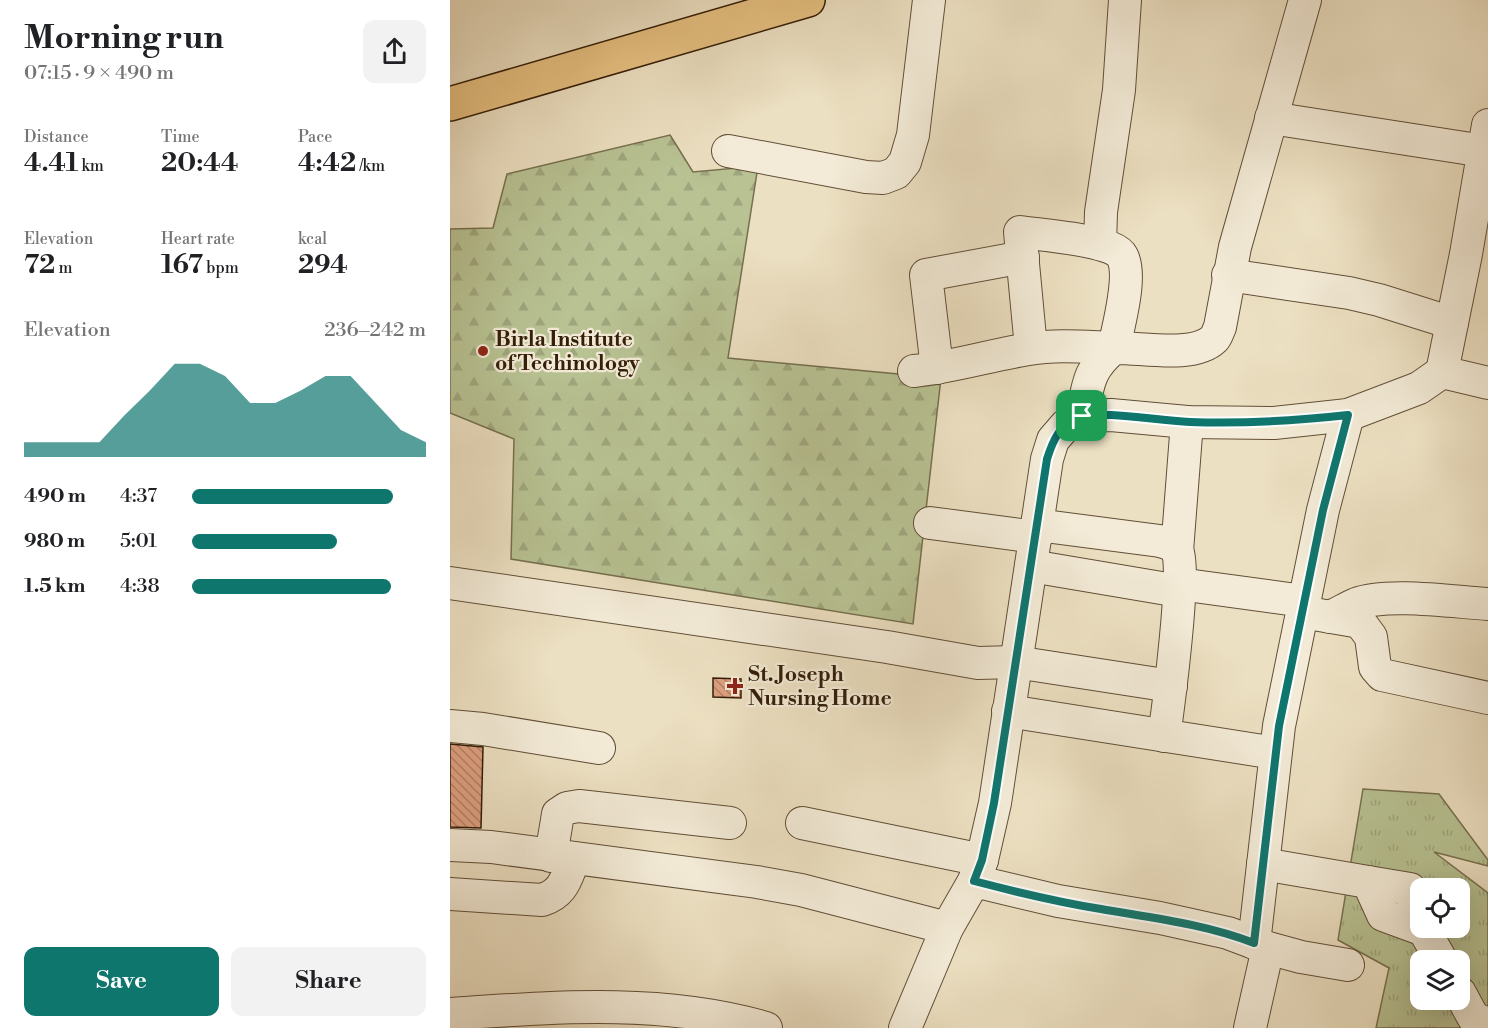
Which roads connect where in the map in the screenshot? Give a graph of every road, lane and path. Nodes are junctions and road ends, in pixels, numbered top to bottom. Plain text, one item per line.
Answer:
1 (808, 0) edge
2 (929, 0) edge
3 (1125, 0) edge
4 (1305, 0) edge
5 (450, 104) edge
6 (1272, 118) junction
7 (728, 151) dead end
8 (1485, 156) edge
9 (1100, 244) junction
10 (1477, 256) edge
11 (1023, 257) junction
12 (1228, 275) junction
13 (1452, 323) junction
14 (1031, 348) junction
15 (1114, 348) junction
16 (1442, 372) junction
17 (1488, 383) edge
18 (1348, 415) junction
19 (1082, 416) junction
20 (1187, 422) junction
21 (930, 523) dead end
22 (1035, 542) junction
23 (1177, 551) junction
24 (450, 574) edge
25 (531, 582) dead end
26 (450, 583) edge
27 (1179, 588) junction
28 (1488, 604) edge
29 (1312, 610) junction
30 (1015, 662) junction
31 (1171, 686) junction
32 (1488, 698) edge
33 (1008, 711) junction
34 (450, 726) edge
35 (1164, 736) junction
36 (599, 748) dead end
37 (1275, 753) junction
38 (729, 823) dead end
39 (802, 823) dead end
40 (450, 845) edge
41 (562, 857) junction
42 (1263, 864) junction
43 (978, 871) junction
44 (450, 894) edge
45 (1410, 922) edge
46 (947, 928) junction
47 (1261, 946) junction
48 (1348, 965) dead end
49 (450, 1014) edge
50 (766, 1028) edge
51 (905, 1028) edge
52 (1250, 1028) edge

1 - 5 main road
2 - 7 street
3 - 9 street
4 - 6 street
6 - 8 street
6 - 12 street
8 - 10 street
9 - 11 street
9 - 15 street
10 - 13 street
11 - 14 street
11 - 14 street
12 - 13 street
12 - 15 street
13 - 16 street
14 - 15 street
15 - 19 street
16 - 17 street
16 - 18 street
18 - 20 street
18 - 29 street
19 - 20 street
19 - 22 street
20 - 23 street
21 - 22 street
22 - 23 street
22 - 27 street
22 - 30 street
23 - 27 street
24 - 25 street
26 - 30 street
27 - 29 street
27 - 31 street
28 - 29 street
29 - 32 street
29 - 37 street
30 - 31 street
30 - 33 street
31 - 35 street
33 - 35 street
33 - 43 street
34 - 36 street
35 - 37 street
37 - 42 street
38 - 41 street
39 - 43 street
40 - 41 street
41 - 44 street
41 - 46 street
42 - 45 street
42 - 47 street
43 - 46 street
43 - 47 street
46 - 51 street
47 - 48 street
47 - 52 street
49 - 50 street

